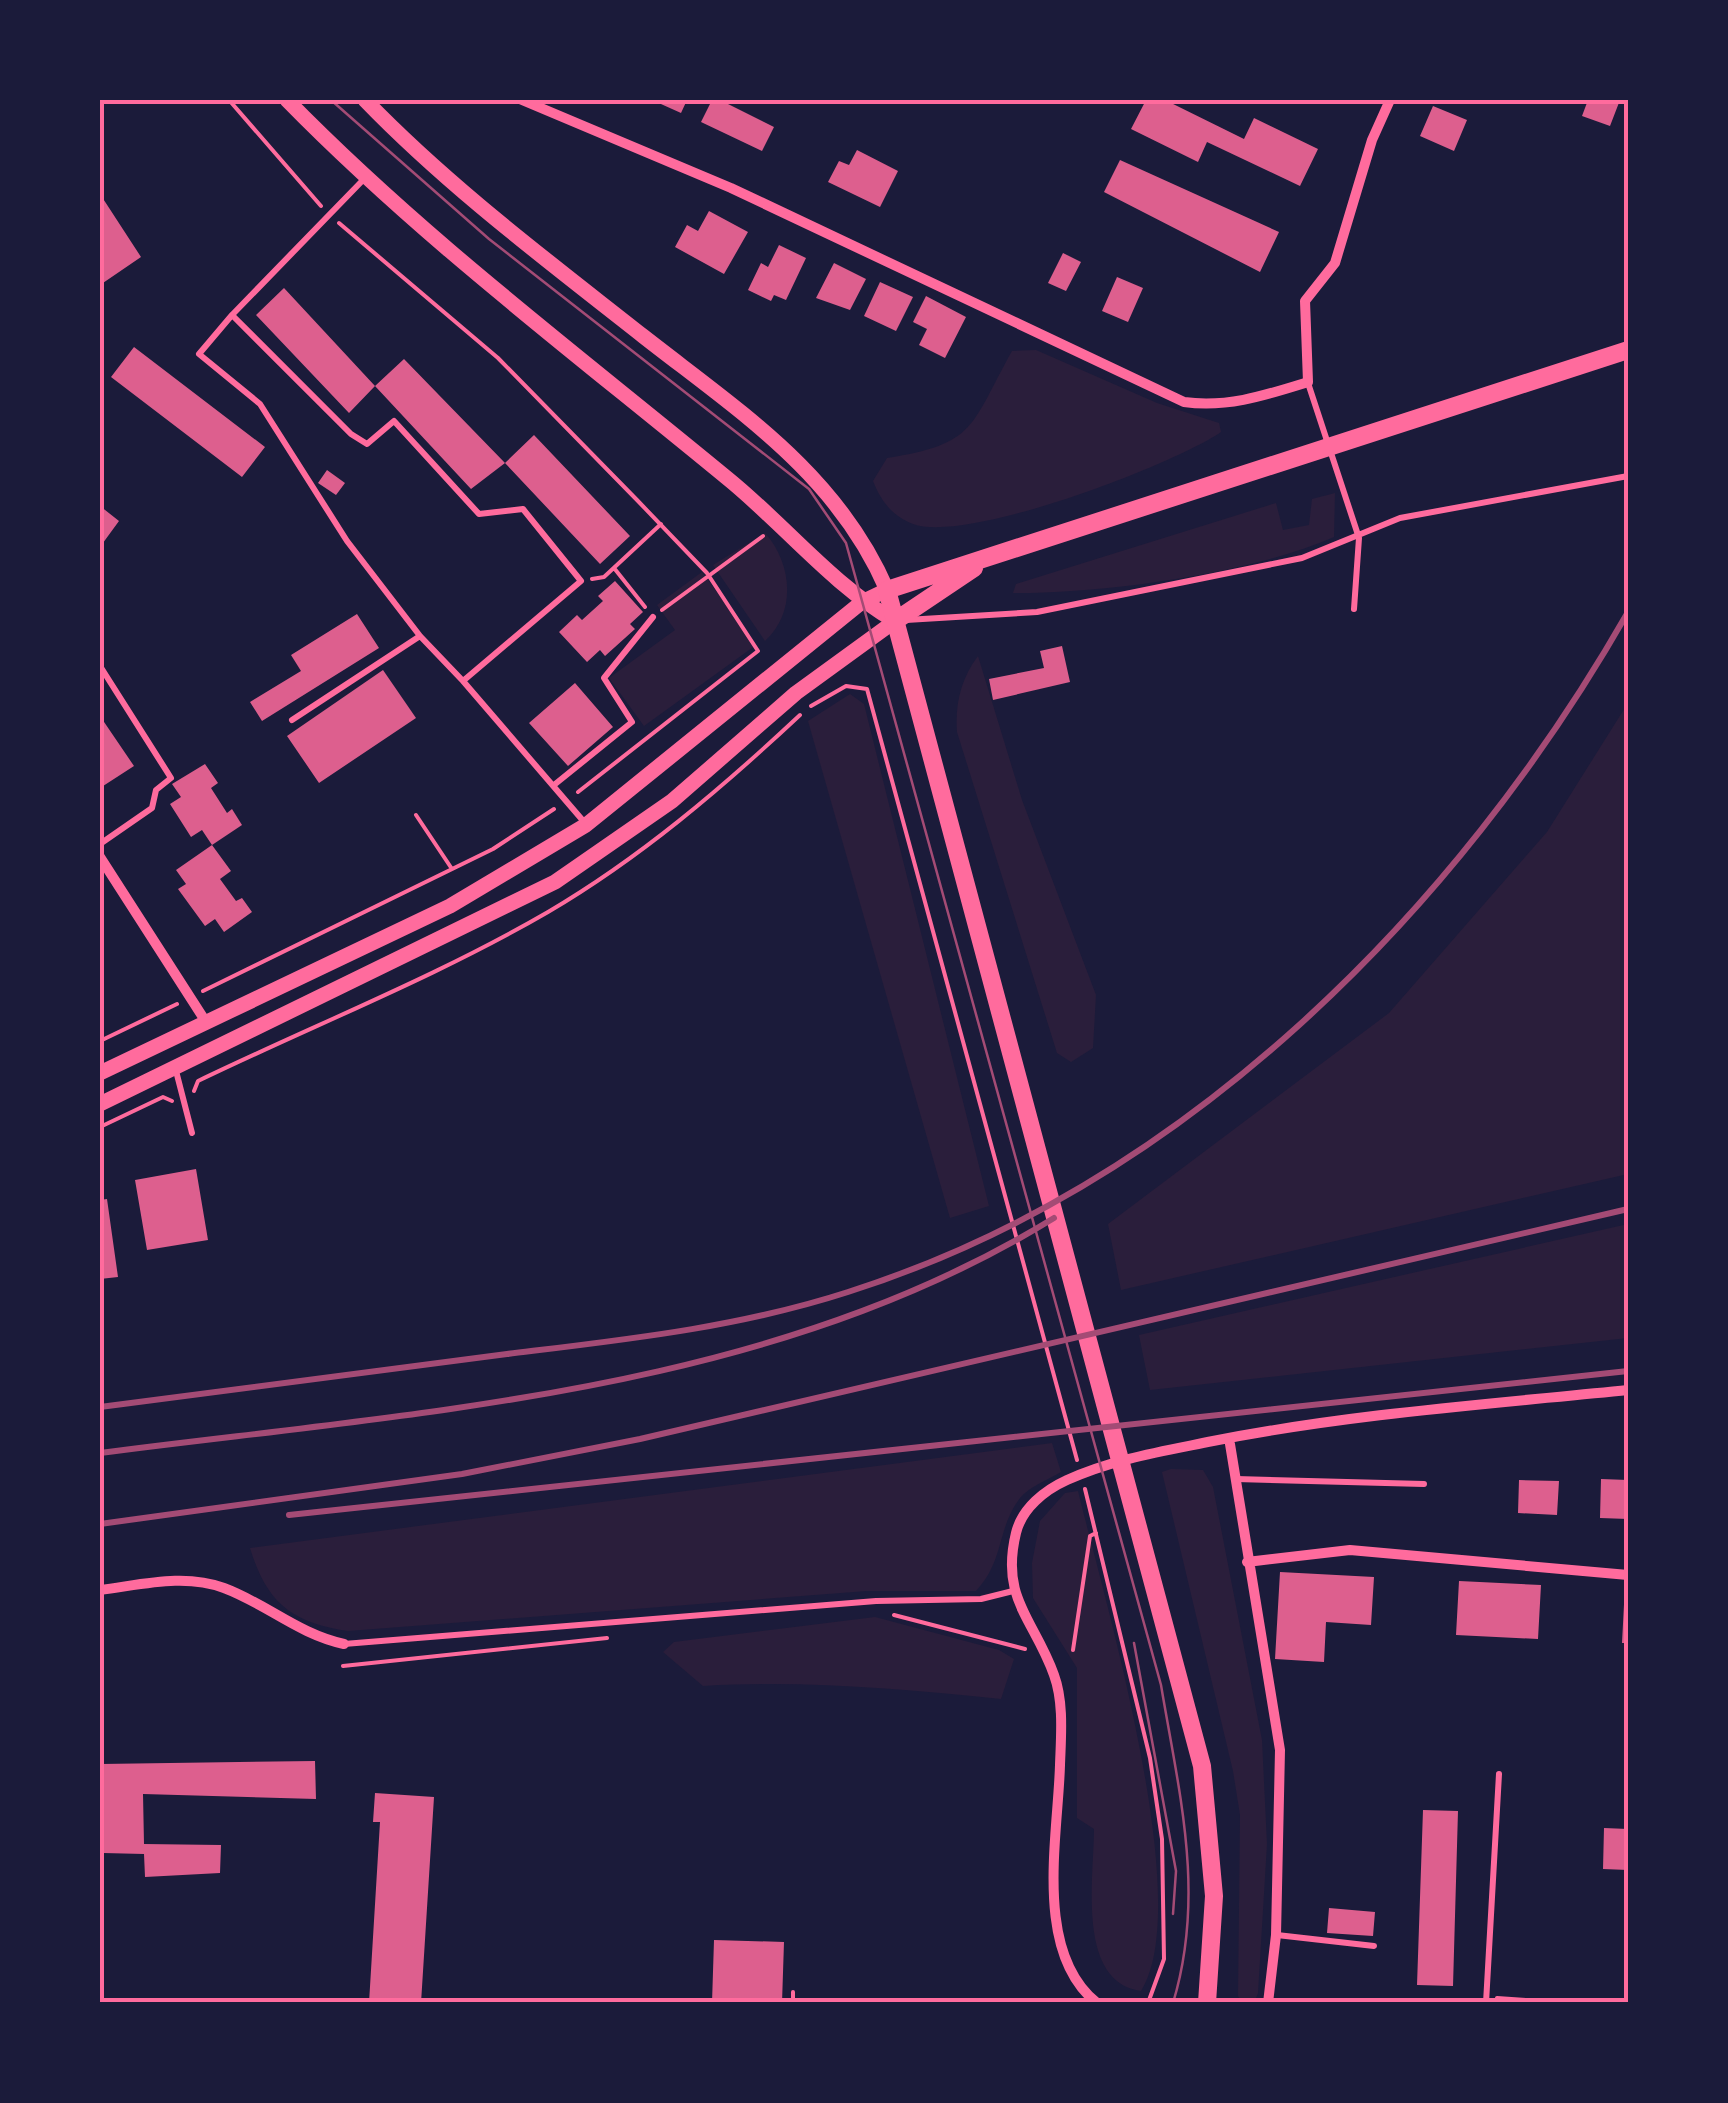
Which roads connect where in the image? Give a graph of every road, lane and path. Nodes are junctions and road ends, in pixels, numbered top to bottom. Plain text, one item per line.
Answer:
1 (229, 100) edge
2 (287, 100) edge
3 (365, 100) edge
4 (522, 100) edge
5 (1390, 100) edge
6 (364, 179) junction
7 (329, 215) junction
8 (232, 315) junction
9 (1628, 350) edge
10 (1308, 382) junction
11 (1628, 476) edge
12 (661, 524) junction
13 (763, 536) dead end
14 (1359, 538) junction
15 (991, 557) junction
16 (614, 568) junction
17 (707, 573) junction
18 (582, 581) junction
19 (887, 590) junction
20 (862, 602) junction
21 (1354, 609) dead end
22 (653, 617) junction
23 (895, 621) junction
24 (420, 636) junction
25 (100, 666) edge
26 (463, 681) junction
27 (808, 708) dead end
28 (292, 720) dead end
29 (554, 785) junction
30 (567, 801) junction
31 (416, 815) dead end
32 (586, 825) junction
33 (100, 844) edge
34 (100, 856) edge
35 (452, 869) junction
36 (191, 997) junction
37 (206, 1022) junction
38 (100, 1041) edge
39 (175, 1067) junction
40 (100, 1073) edge
41 (100, 1104) edge
42 (192, 1133) dead end
43 (1628, 1390) edge
44 (1230, 1438) junction
45 (1234, 1479) junction
46 (1424, 1484) dead end
47 (1096, 1531) junction
48 (1247, 1562) junction
49 (1628, 1575) edge
50 (100, 1590) edge
51 (1013, 1591) junction
52 (891, 1614) dead end
53 (618, 1637) dead end
54 (344, 1644) joint
55 (1073, 1650) dead end
56 (1035, 1651) dead end
57 (343, 1666) dead end
58 (1499, 1774) dead end
59 (1276, 1934) junction
60 (1374, 1946) dead end
61 (100, 1954) edge
62 (793, 1992) dead end
63 (1487, 2000) edge
64 (100, 2003) edge
65 (793, 2003) edge
66 (1097, 2003) edge
67 (1148, 2003) edge
68 (1206, 2003) edge
69 (1268, 2003) edge
70 (1567, 2003) edge

1 - 7 path
2 - 6 main road
3 - 19 main road
4 - 10 street
5 - 10 street
6 - 7 lane
6 - 20 main road
7 - 8 lane
7 - 12 path
8 - 18 lane
8 - 24 lane
9 - 15 main road
10 - 14 lane
11 - 14 lane
12 - 16 path
12 - 17 path
13 - 17 path
14 - 21 lane
14 - 23 lane
15 - 19 main road
15 - 23 main road
16 - 18 path
16 - 22 path
17 - 22 path
17 - 30 path
18 - 26 lane
19 - 20 main road
19 - 23 main road
20 - 23 main road
20 - 32 main road
22 - 29 lane
23 - 39 main road
23 - 68 main road
24 - 26 lane
24 - 28 lane
25 - 33 lane
26 - 29 lane
27 - 47 path
29 - 30 lane
30 - 32 lane
30 - 35 path
31 - 35 path
32 - 37 main road
34 - 36 street
35 - 36 path
36 - 37 street
36 - 38 path
37 - 40 main road
39 - 41 main road
39 - 42 lane
43 - 44 street
44 - 45 street
44 - 51 street
45 - 46 lane
45 - 48 street
47 - 55 path
47 - 67 path
48 - 49 street
48 - 59 street
50 - 54 street
51 - 54 lane
51 - 66 street
52 - 56 path
53 - 57 path
58 - 63 lane
59 - 60 lane
59 - 69 street
61 - 64 path
62 - 65 path
63 - 70 path

